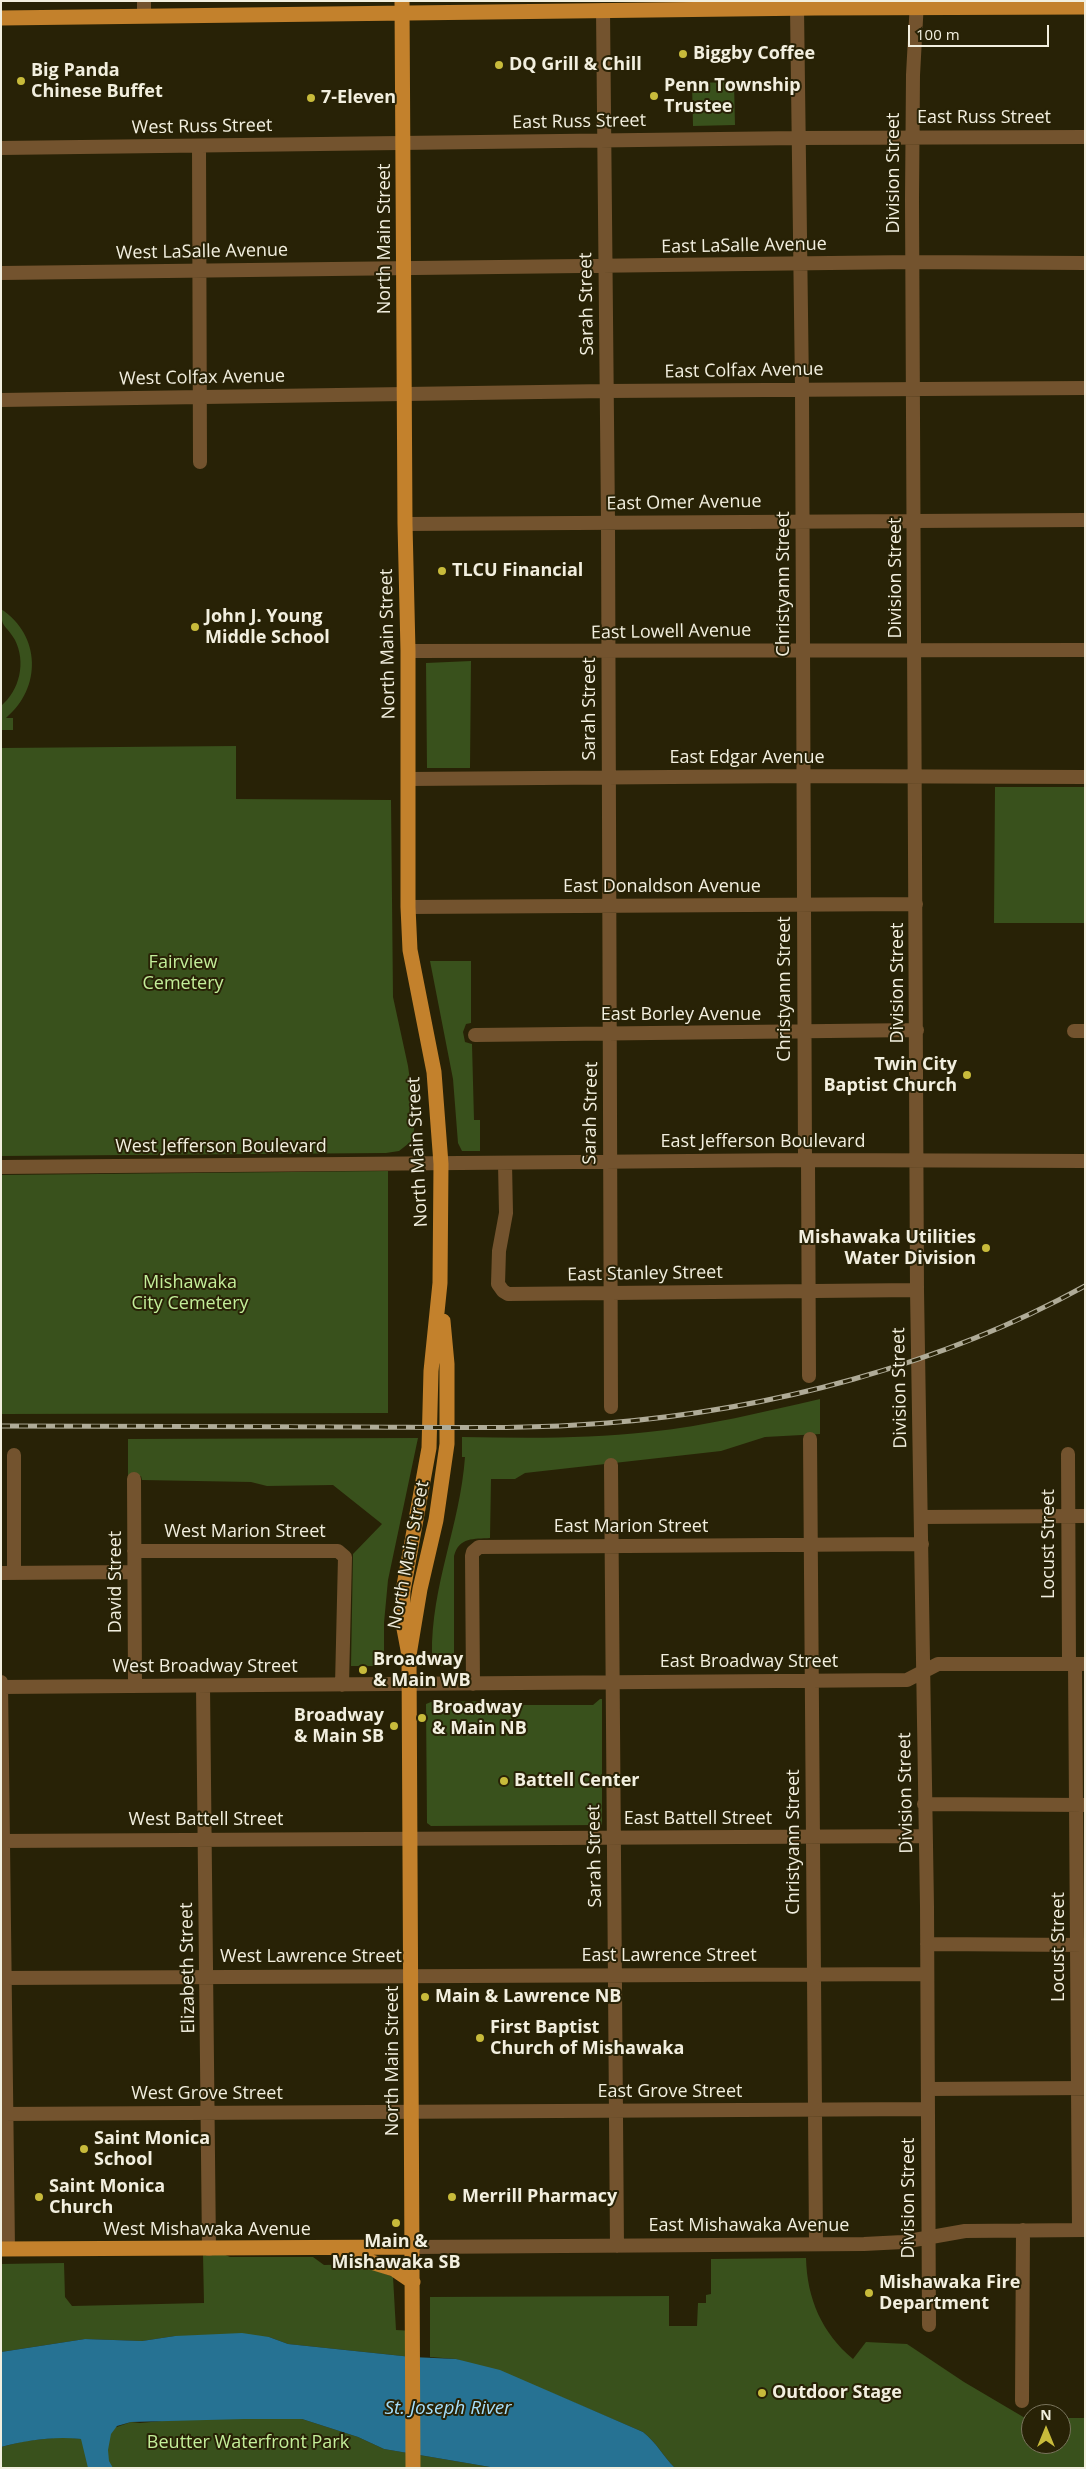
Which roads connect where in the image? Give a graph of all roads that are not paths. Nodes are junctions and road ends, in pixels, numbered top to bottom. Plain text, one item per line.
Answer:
1 (819, 4) edge
2 (917, 4) edge
3 (402, 7) edge
4 (1085, 7) edge
5 (144, 8) edge
6 (797, 8) junction
7 (603, 10) junction
8 (1, 18) edge
9 (912, 137) junction
10 (1085, 137) edge
11 (799, 138) junction
12 (604, 141) junction
13 (403, 143) junction
14 (199, 146) junction
15 (1, 148) edge
16 (913, 262) junction
17 (1085, 263) edge
18 (800, 264) junction
19 (606, 266) junction
20 (404, 269) junction
21 (199, 271) junction
22 (1, 273) edge
23 (914, 388) junction
24 (1085, 388) edge
25 (802, 389) junction
26 (607, 391) junction
27 (404, 394) junction
28 (200, 397) junction
29 (1, 400) edge
30 (200, 462) dead end
31 (914, 519) junction
32 (802, 520) junction
33 (1085, 520) edge
34 (608, 522) junction
35 (405, 524) junction
36 (803, 649) junction
37 (915, 649) junction
38 (1085, 650) edge
39 (408, 651) junction
40 (608, 651) junction
41 (803, 776) junction
42 (916, 776) junction
43 (1085, 777) edge
44 (609, 778) junction
45 (409, 779) junction
46 (916, 904) junction
47 (804, 905) junction
48 (609, 906) junction
49 (408, 907) junction
50 (917, 1030) junction
51 (804, 1033) junction
52 (610, 1034) junction
53 (475, 1035) dead end
54 (806, 1160) junction
55 (917, 1160) junction
56 (1085, 1161) edge
57 (610, 1162) junction
58 (505, 1163) junction
59 (441, 1164) junction
60 (1, 1167) edge
61 (917, 1290) junction
62 (809, 1291) junction
63 (610, 1293) junction
64 (809, 1376) dead end
65 (610, 1407) dead end
66 (810, 1439) dead end
67 (1068, 1454) dead end
68 (14, 1455) dead end
69 (611, 1465) dead end
70 (134, 1479) dead end
71 (1068, 1516) junction
72 (1085, 1516) edge
73 (921, 1517) junction
74 (922, 1544) junction
75 (810, 1545) junction
76 (611, 1546) junction
77 (134, 1551) junction
78 (134, 1572) junction
79 (8, 1573) edge
80 (1076, 1664) edge
81 (922, 1672) junction
82 (812, 1681) junction
83 (612, 1682) junction
84 (410, 1684) junction
85 (473, 1684) junction
86 (2, 1685) edge
87 (342, 1685) junction
88 (135, 1686) junction
89 (204, 1686) junction
90 (924, 1804) junction
91 (1081, 1805) edge
92 (925, 1836) junction
93 (613, 1838) junction
94 (813, 1838) junction
95 (205, 1839) junction
96 (410, 1839) junction
97 (3, 1841) edge
98 (927, 1944) junction
99 (1082, 1945) edge
100 (814, 1974) junction
101 (927, 1974) junction
102 (614, 1975) junction
103 (206, 1976) junction
104 (411, 1976) junction
105 (3, 1978) edge
106 (1082, 2088) edge
107 (928, 2089) junction
108 (928, 2109) junction
109 (615, 2111) junction
110 (815, 2111) junction
111 (208, 2112) junction
112 (412, 2112) junction
113 (4, 2114) edge
114 (1023, 2230) junction
115 (1082, 2230) edge
116 (928, 2238) junction
117 (816, 2244) junction
118 (616, 2246) junction
119 (413, 2247) junction
120 (326, 2248) junction
121 (5, 2249) edge
122 (209, 2249) junction
123 (413, 2282) junction
124 (929, 2325) dead end
125 (1022, 2401) dead end
126 (413, 2468) edge

1 - 2 main road
1 - 6 main road
2 - 4 main road
2 - 9 street, Division Street
3 - 5 main road
3 - 7 main road
3 - 13 main road, North Main Street
5 - 8 main road
6 - 7 main road
6 - 11 street, Christyann Street
7 - 12 street, Sarah Street
9 - 10 street, East Russ Street
9 - 11 street, East Russ Street
9 - 16 street, Division Street
11 - 12 street, East Russ Street
11 - 18 street, Christyann Street
12 - 13 street, East Russ Street
12 - 19 street, Sarah Street
13 - 14 street, West Russ Street
13 - 20 main road, North Main Street
14 - 15 street, West Russ Street
14 - 21 street
16 - 17 street, East LaSalle Avenue
16 - 18 street, East LaSalle Avenue
16 - 23 street, Division Street
18 - 19 street, East LaSalle Avenue
18 - 25 street, Christyann Street
19 - 20 street, East LaSalle Avenue
19 - 26 street, Sarah Street
20 - 21 street, West LaSalle Avenue
20 - 27 main road, North Main Street
21 - 22 street, West LaSalle Avenue
21 - 28 street
23 - 24 street, East Colfax Avenue
23 - 25 street, East Colfax Avenue
23 - 31 street, Division Street
25 - 26 street, East Colfax Avenue
25 - 32 street, Christyann Street
26 - 27 street, East Colfax Avenue
26 - 34 street, Sarah Street
27 - 28 street, West Colfax Avenue
27 - 35 main road, North Main Street
28 - 29 street, West Colfax Avenue
28 - 30 street
31 - 32 street, East Omer Avenue
31 - 33 street, East Omer Avenue
31 - 37 street, Division Street
32 - 34 street, East Omer Avenue
32 - 36 street, Christyann Street
34 - 35 street, East Omer Avenue
34 - 40 street, Sarah Street
35 - 39 main road, North Main Street
36 - 37 street, East Lowell Avenue
36 - 40 street, East Lowell Avenue
36 - 41 street, Christyann Street
37 - 38 street, East Lowell Avenue
37 - 42 street, Division Street
39 - 40 street, East Lowell Avenue
39 - 45 main road, North Main Street
40 - 44 street, Sarah Street
41 - 42 street, East Edgar Avenue
41 - 44 street, East Edgar Avenue
41 - 47 street, Christyann Street
42 - 43 street, East Edgar Avenue
42 - 46 street, Division Street
44 - 45 street, East Edgar Avenue
44 - 48 street, Sarah Street
45 - 49 main road, North Main Street
46 - 47 street, East Donaldson Avenue
46 - 50 street, Division Street
47 - 48 street, East Donaldson Avenue
47 - 51 street, Christyann Street
48 - 49 street, East Donaldson Avenue
48 - 52 street, Sarah Street
49 - 59 main road, North Main Street
50 - 51 street, East Borley Avenue
50 - 55 street, Division Street
51 - 52 street, East Borley Avenue
51 - 54 street, Christyann Street
52 - 53 street, East Borley Avenue
52 - 57 street, Sarah Street
54 - 55 street, East Jefferson Boulevard
54 - 57 street, East Jefferson Boulevard
54 - 62 street, Christyann Street
55 - 56 street, East Jefferson Boulevard
55 - 61 street, Division Street
57 - 58 street, East Jefferson Boulevard
57 - 63 street, Sarah Street
58 - 59 street, East Jefferson Boulevard
58 - 63 street, East Stanley Street
59 - 60 street, West Jefferson Boulevard
59 - 84 main road, North Main Street
61 - 62 street, East Stanley Street
61 - 73 street, Division Street
62 - 63 street, East Stanley Street
62 - 64 street, Christyann Street
63 - 65 street, Sarah Street
66 - 75 street, Christyann Street
67 - 71 street, Locust Street
68 - 79 street
69 - 76 street, Sarah Street
70 - 77 street, David Street
71 - 72 street
71 - 73 street
71 - 80 street, Locust Street
73 - 74 street, Division Street
74 - 75 street, East Marion Street
74 - 81 street, Division Street
75 - 76 street, East Marion Street
75 - 82 street, Christyann Street
76 - 83 street, Sarah Street
76 - 85 street, East Marion Street
77 - 78 street, David Street
77 - 87 street, West Marion Street
78 - 79 street
78 - 88 street, David Street
80 - 81 street, East Broadway Street
80 - 91 street, Locust Street
81 - 82 street, East Broadway Street
81 - 90 street, Division Street
82 - 83 street, East Broadway Street
82 - 94 street, Christyann Street
83 - 85 street, East Broadway Street
83 - 93 street, Sarah Street
84 - 85 street, East Broadway Street
84 - 87 street, West Broadway Street
84 - 96 main road, North Main Street
86 - 88 street, West Broadway Street
86 - 97 street
87 - 89 street, West Broadway Street
88 - 89 street, West Broadway Street
89 - 95 street, Elizabeth Street
90 - 91 street
90 - 92 street, Division Street
91 - 99 street, Locust Street
92 - 94 street, East Battell Street
92 - 98 street, Division Street
93 - 94 street, East Battell Street
93 - 96 street, East Battell Street
93 - 102 street, Sarah Street
94 - 100 street, Christyann Street
95 - 96 street, West Battell Street
95 - 97 street, West Battell Street
95 - 103 street, Elizabeth Street
96 - 104 main road, North Main Street
97 - 105 street
98 - 99 street
98 - 101 street, Division Street
99 - 106 street, Locust Street
100 - 101 street, East Lawrence Street
100 - 102 street, East Lawrence Street
100 - 110 street, Christyann Street
101 - 107 street, Division Street
102 - 104 street, East Lawrence Street
102 - 109 street, Sarah Street
103 - 104 street, West Lawrence Street
103 - 105 street, West Lawrence Street
103 - 111 street, Elizabeth Street
104 - 112 main road, North Main Street
105 - 113 street
106 - 107 street
106 - 115 street, Locust Street
107 - 108 street, Division Street
108 - 110 street, East Grove Street
108 - 116 street, Division Street
109 - 110 street, East Grove Street
109 - 112 street, East Grove Street
109 - 118 street, Sarah Street
110 - 117 street, Christyann Street
111 - 112 street, West Grove Street
111 - 113 street, West Grove Street
111 - 122 street, Elizabeth Street
112 - 119 main road, North Main Street
113 - 121 street
114 - 115 street, East Mishawaka Avenue
114 - 116 street, East Mishawaka Avenue
114 - 125 street
116 - 117 street, East Mishawaka Avenue
116 - 124 street, Division Street
117 - 118 street, East Mishawaka Avenue
118 - 119 street, East Mishawaka Avenue
119 - 120 main road, West Mishawaka Avenue
119 - 123 main road, North Main Street
120 - 122 main road, West Mishawaka Avenue
120 - 123 main road
121 - 122 main road, West Mishawaka Avenue
123 - 126 main road, North Main Street

